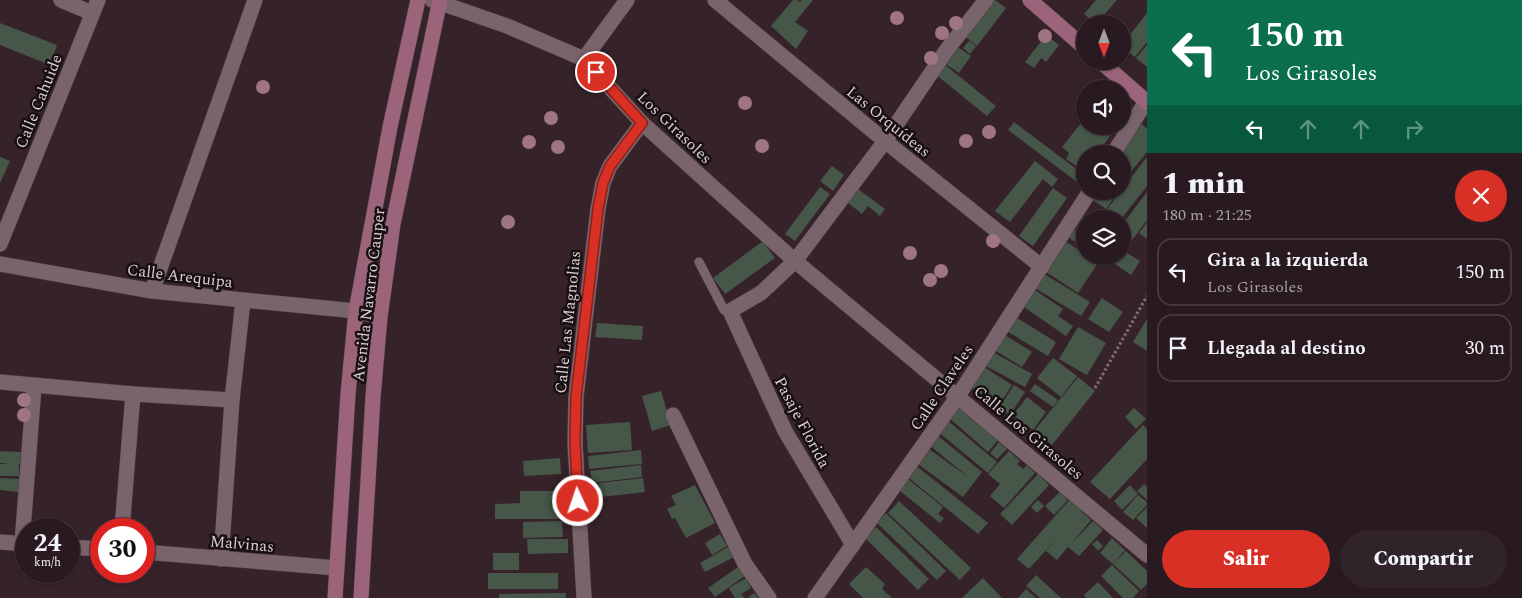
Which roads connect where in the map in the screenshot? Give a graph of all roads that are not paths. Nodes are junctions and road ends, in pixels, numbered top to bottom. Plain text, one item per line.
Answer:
1 (61, 0) edge
2 (256, 0) edge
3 (418, 0) edge
4 (627, 0) edge
5 (715, 0) edge
6 (986, 0) edge
7 (1030, 0) edge
8 (437, 1) edge
9 (95, 6) edge
10 (1076, 40) edge
11 (584, 59) junction
12 (1111, 70) edge
13 (1147, 101) edge
14 (642, 123) junction
15 (885, 141) junction
16 (1119, 145) edge
17 (1084, 200) edge
18 (0, 244) edge
19 (795, 261) junction
20 (699, 262) dead end
21 (0, 264) edge
22 (1042, 267) junction
23 (152, 291) junction
24 (243, 301) junction
25 (730, 311) junction
26 (356, 312) junction
27 (380, 317) junction
28 (0, 382) edge
29 (34, 386) junction
30 (133, 394) junction
31 (958, 396) junction
32 (232, 400) junction
33 (673, 415) dead end
34 (26, 518) edge
35 (123, 518) edge
36 (0, 542) edge
37 (15, 543) edge
38 (853, 545) junction
39 (155, 553) edge
40 (1147, 555) edge
41 (221, 559) junction
42 (337, 568) junction
43 (335, 598) edge
44 (361, 598) edge
45 (584, 598) edge
46 (769, 598) edge
47 (815, 598) edge

1 - 9 street
2 - 23 street
3 - 26 street
4 - 11 street
5 - 15 street, Las Orquídeas
6 - 15 street
7 - 10 street
8 - 11 street, Los Girasoles
8 - 27 street, Avenida Navarro Cauper
9 - 18 street, Calle Cahuide
11 - 14 street, Los Girasoles
12 - 13 street
13 - 16 street
14 - 19 street, Los Girasoles
14 - 45 street, Calle Las Magnolias
15 - 19 street
15 - 22 street, Las Orquídeas
17 - 22 street, Calle Claveles
19 - 25 street
19 - 31 street, Calle Los Girasoles
20 - 25 lane
21 - 23 street, Calle Arequipa
22 - 31 street, Calle Claveles
23 - 24 street, Calle Arequipa
24 - 26 street, Calle Arequipa
24 - 32 street
25 - 38 street, Pasaje Florida
26 - 27 street, Calle Arequipa
26 - 42 street
27 - 44 street, Avenida Navarro Cauper
28 - 29 street
29 - 30 street
29 - 34 street
30 - 32 street
30 - 35 street
31 - 38 street, Calle Claveles
31 - 40 street, Calle Los Girasoles
32 - 41 street
33 - 46 street
36 - 37 street
38 - 47 street, Calle Claveles
39 - 41 street, Malvinas
41 - 42 street, Malvinas
42 - 43 street

